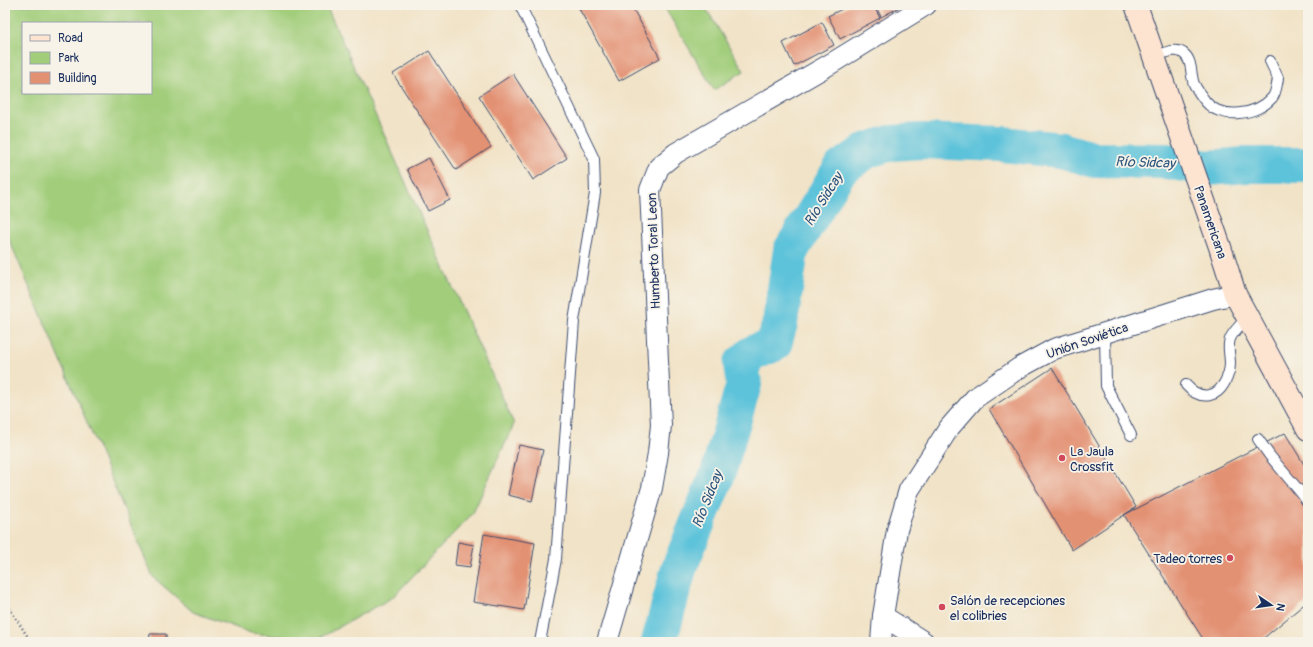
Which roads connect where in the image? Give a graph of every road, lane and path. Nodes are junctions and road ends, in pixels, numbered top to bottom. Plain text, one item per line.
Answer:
1 (520, 5) edge
2 (926, 5) edge
3 (1136, 5) edge
4 (1154, 57) junction
5 (1270, 61) dead end
6 (1235, 294) junction
7 (1247, 317) junction
8 (1105, 333) junction
9 (1186, 385) dead end
10 (1306, 421) edge
11 (1131, 435) dead end
12 (1258, 439) dead end
13 (1306, 496) edge
14 (5, 601) edge
15 (883, 616) junction
16 (31, 642) edge
17 (540, 642) edge
18 (607, 642) edge
19 (881, 642) edge
20 (924, 642) edge

1 - 17 lane
2 - 18 street, Humberto Toral Leon
3 - 4 main road, Panamericana
4 - 5 lane
4 - 6 main road, Panamericana
6 - 7 main road, Panamericana
6 - 8 street, Unión Soviética
7 - 9 lane
7 - 10 main road, Panamericana
8 - 11 lane
8 - 15 street, Unión Soviética
12 - 13 lane
14 - 16 path
15 - 19 street, Unión Soviética
15 - 20 street

